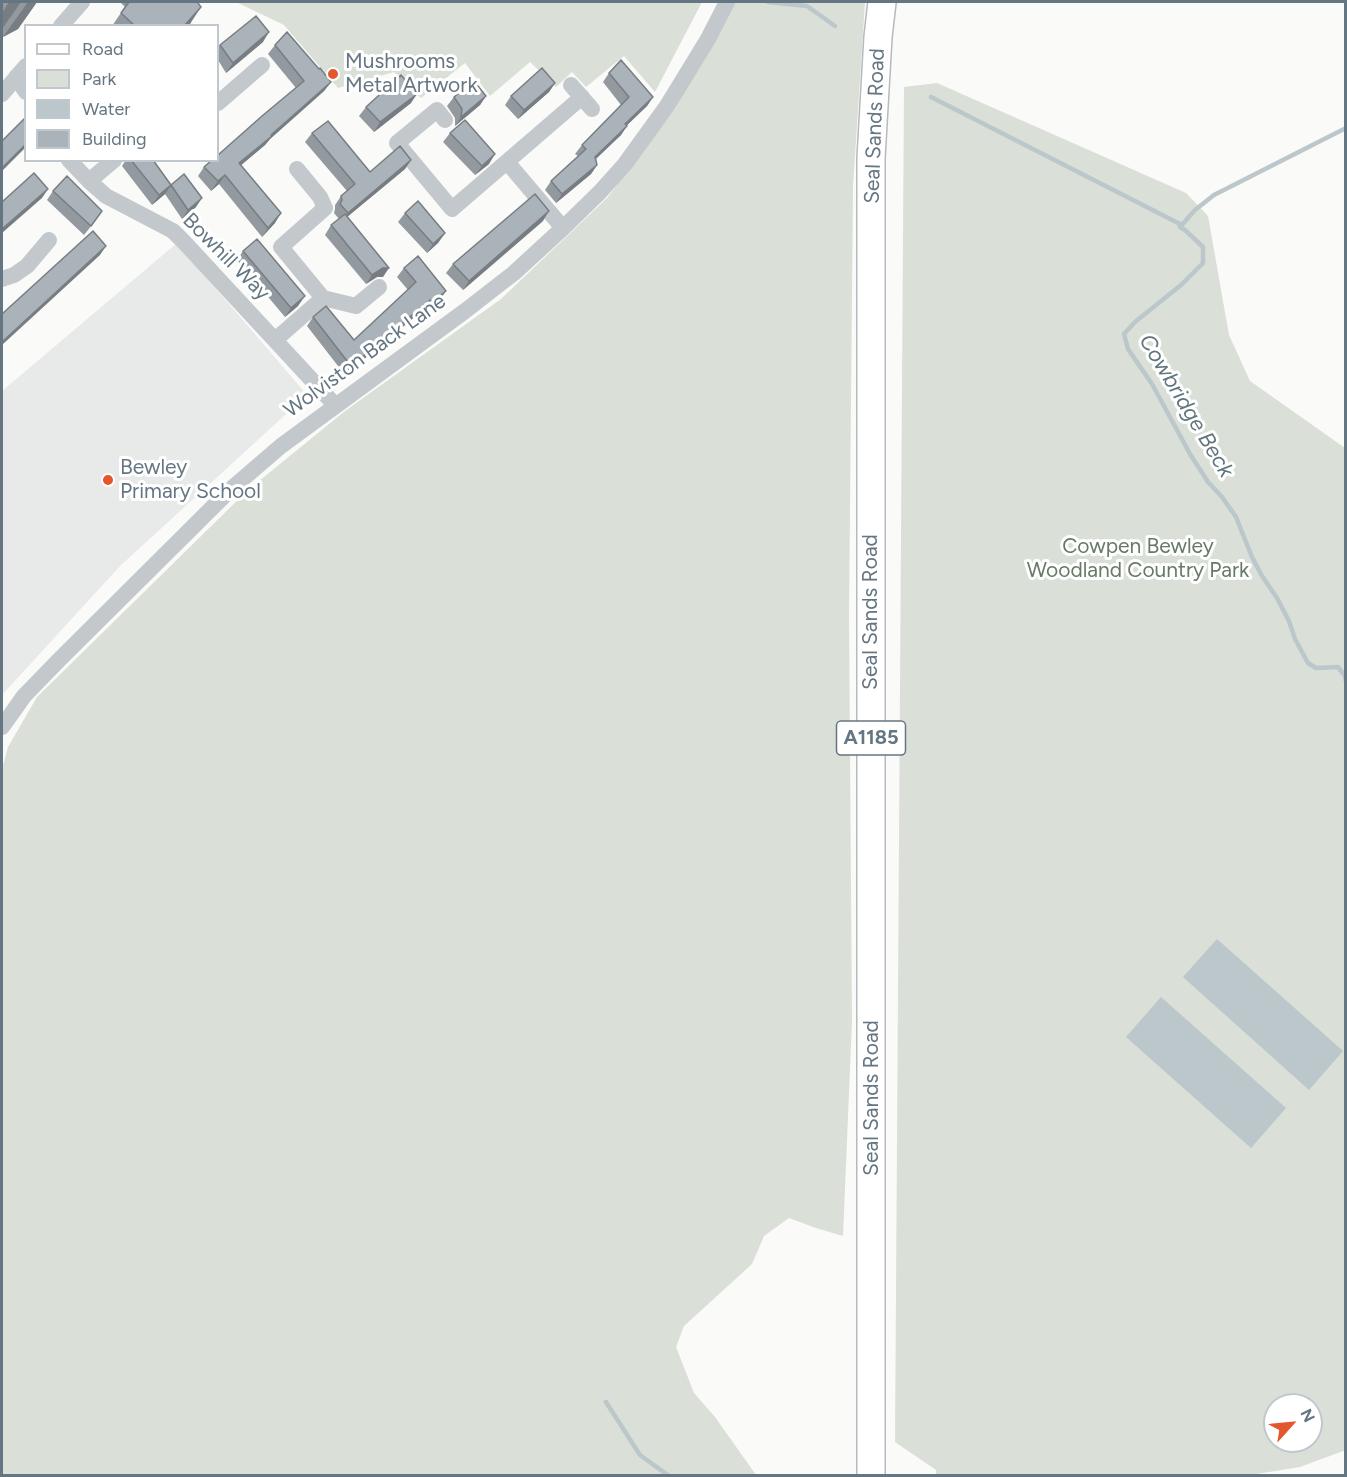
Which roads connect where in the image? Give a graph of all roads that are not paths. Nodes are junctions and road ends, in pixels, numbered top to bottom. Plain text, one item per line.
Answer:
1 (81, 2) edge
2 (727, 2) edge
3 (882, 2) edge
4 (63, 24) edge
5 (262, 65) dead end
6 (21, 71) edge
7 (2, 94) edge
8 (582, 97) dead end
9 (219, 102) edge
10 (445, 120) dead end
11 (71, 162) edge
12 (112, 162) edge
13 (507, 162) junction
14 (297, 169) dead end
15 (89, 182) junction
16 (564, 228) junction
17 (49, 240) dead end
18 (2, 279) edge
19 (379, 287) dead end
20 (323, 298) junction
21 (275, 340) junction
22 (335, 405) junction
23 (2, 727) edge
24 (872, 1476) edge

1 - 4 street
2 - 16 street, Wolviston Back Lane
3 - 24 main road, Seal Sands Road / A1185
5 - 9 street
6 - 7 street
8 - 13 street
10 - 13 street
11 - 15 street, Bowhill Way
12 - 15 street
13 - 16 street
14 - 20 street
15 - 21 street, Bowhill Way
16 - 22 street, Wolviston Back Lane
17 - 18 street
19 - 20 street
20 - 21 street
21 - 22 street, Bowhill Way
22 - 23 street, Wolviston Back Lane

